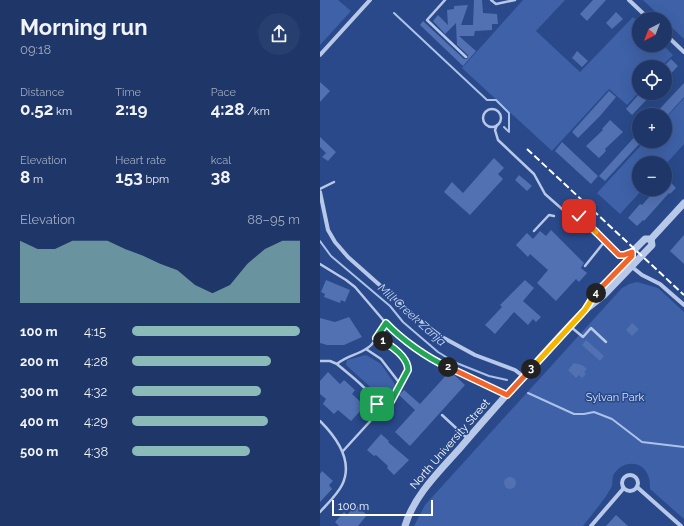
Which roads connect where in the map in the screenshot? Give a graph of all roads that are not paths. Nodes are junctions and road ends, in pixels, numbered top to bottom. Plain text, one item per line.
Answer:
1 (370, 0) edge
2 (445, 0) edge
3 (491, 0) edge
4 (515, 0) edge
5 (629, 0) edge
6 (642, 12) edge
7 (672, 41) edge
8 (684, 52) edge
9 (320, 55) edge
10 (466, 57) dead end
11 (497, 125) junction
12 (334, 182) dead end
13 (320, 189) edge
14 (320, 192) edge
15 (684, 203) edge
16 (554, 216) dead end
17 (534, 231) dead end
18 (651, 239) junction
19 (605, 241) junction
20 (632, 252) junction
21 (320, 264) edge
22 (585, 266) dead end
23 (632, 267) junction
24 (684, 305) edge
25 (585, 310) junction
26 (386, 323) junction
27 (570, 326) junction
28 (376, 338) junction
29 (606, 342) dead end
30 (366, 350) junction
31 (320, 361) edge
32 (337, 364) junction
33 (524, 377) junction
34 (401, 385) junction
35 (507, 395) junction
36 (378, 411) junction
37 (442, 415) dead end
38 (320, 421) edge
39 (468, 439) junction
40 (343, 451) junction
41 (637, 487) junction
42 (623, 489) junction
43 (320, 512) edge
44 (405, 526) edge
45 (591, 526) edge
46 (681, 526) edge

1 - 9 street
2 - 10 lane
3 - 4 lane
5 - 6 street
7 - 8 street
11 - 11 lane
11 - 19 lane
12 - 13 lane
14 - 33 street
15 - 18 street
16 - 17 lane
18 - 20 street
18 - 23 street
19 - 20 lane
19 - 22 lane
20 - 25 street
21 - 26 lane
23 - 24 street
23 - 25 street
25 - 27 street, North University Street
26 - 28 lane
26 - 35 lane
27 - 29 lane
27 - 33 street, North University Street
28 - 30 lane
28 - 34 lane
30 - 32 lane
30 - 34 lane
31 - 32 lane
32 - 36 lane
33 - 35 street, North University Street
34 - 36 lane
35 - 39 street, North University Street
36 - 40 lane
37 - 39 lane
38 - 40 lane
39 - 44 street, North University Street
40 - 43 lane
41 - 42 street
41 - 42 street
41 - 46 street
42 - 45 street

